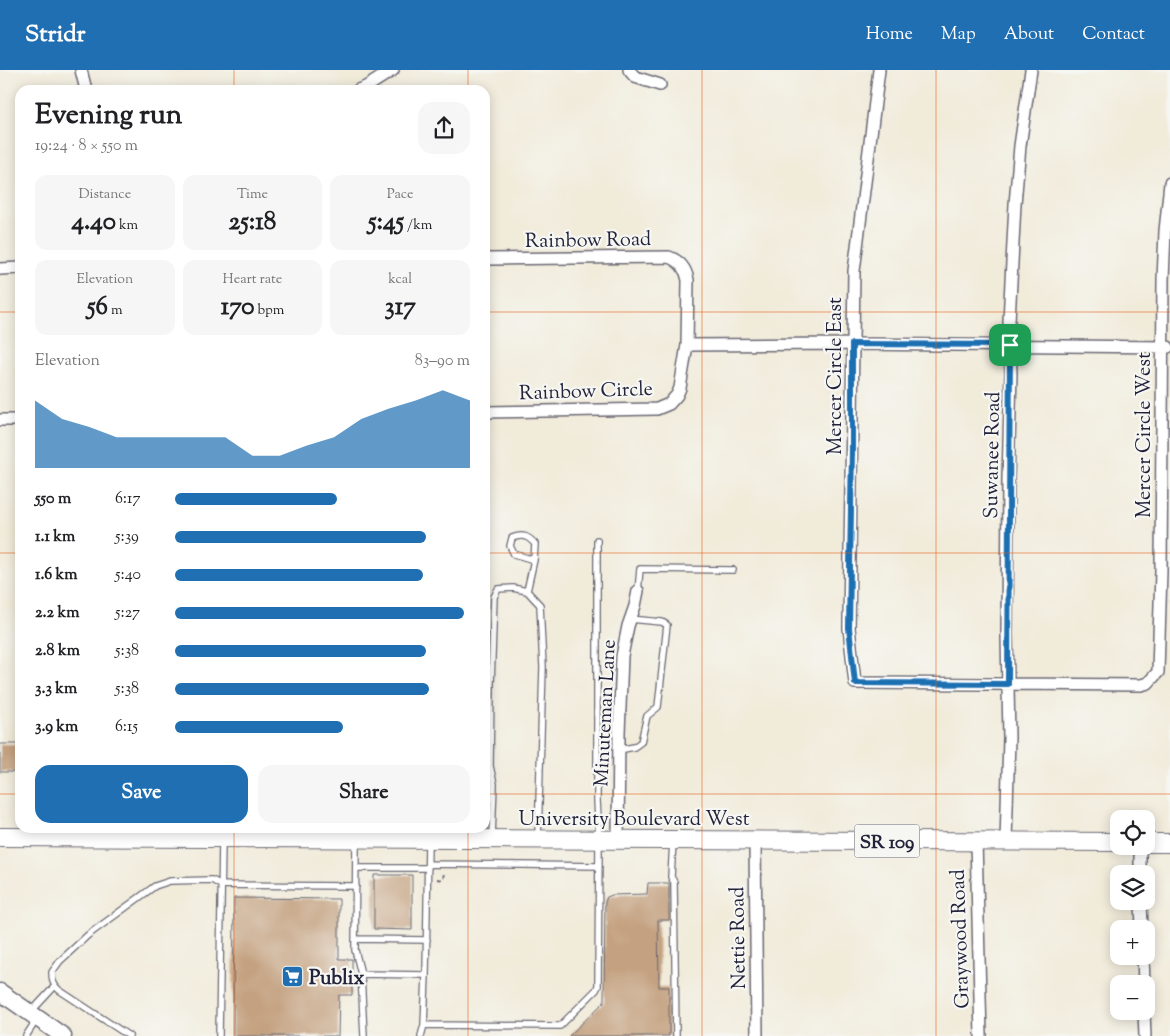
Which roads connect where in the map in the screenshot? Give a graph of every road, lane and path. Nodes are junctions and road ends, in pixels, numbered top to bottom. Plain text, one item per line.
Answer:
1 (81, 70) edge
2 (393, 70) edge
3 (630, 70) edge
4 (879, 70) edge
5 (1031, 70) edge
6 (86, 85) edge
7 (369, 85) edge
8 (660, 85) dead end
9 (1170, 183) edge
10 (490, 259) edge
11 (15, 268) edge
12 (0, 269) edge
13 (686, 271) joint
14 (852, 344) junction
15 (687, 345) junction
16 (1010, 345) junction
17 (1166, 347) edge
18 (490, 412) edge
19 (0, 420) edge
20 (15, 420) edge
21 (597, 540) dead end
22 (534, 560) junction
23 (733, 570) dead end
24 (527, 591) junction
25 (638, 591) joint
26 (630, 618) junction
27 (1008, 684) junction
28 (619, 750) junction
29 (19, 833) edge
30 (62, 833) edge
31 (134, 833) edge
32 (156, 833) edge
33 (0, 837) edge
34 (432, 837) junction
35 (222, 838) junction
36 (356, 838) junction
37 (492, 839) junction
38 (538, 839) junction
39 (599, 840) junction
40 (618, 840) junction
41 (673, 840) junction
42 (754, 840) junction
43 (976, 841) junction
44 (1006, 842) junction
45 (1110, 842) edge
46 (1155, 843) edge
47 (1170, 843) edge
48 (428, 866) junction
49 (599, 866) junction
50 (356, 868) junction
51 (444, 871) dead end
52 (435, 879) dead end
53 (221, 885) junction
54 (356, 886) junction
55 (355, 939) junction
56 (427, 940) junction
57 (362, 974) junction
58 (426, 975) junction
59 (55, 986) junction
60 (0, 992) edge
61 (33, 1016) junction
62 (1144, 1020) edge
63 (424, 1025) junction
64 (26, 1036) edge
65 (63, 1036) edge
66 (129, 1036) edge
67 (219, 1036) edge
68 (364, 1036) edge
69 (421, 1036) edge
70 (676, 1036) edge
71 (757, 1036) edge
72 (981, 1036) edge
73 (1145, 1036) edge

1 - 6 street
2 - 7 street
3 - 8 street
4 - 14 street, Mercer Circle East
5 - 16 street, Suwanee Road
9 - 17 street, Mercer Circle West
10 - 13 street, Rainbow Road
11 - 12 street
13 - 15 street, Rainbow Circle
14 - 15 street
14 - 16 street
14 - 27 street, Mercer Circle East
15 - 18 street, Rainbow Circle
16 - 17 street
16 - 27 street, Suwanee Road
17 - 27 street, Mercer Circle West
19 - 20 street
21 - 39 lane
22 - 22 lane
22 - 24 lane
23 - 25 lane
24 - 37 lane
24 - 38 lane
25 - 26 street, Minuteman Lane
26 - 28 street, Minuteman Lane
26 - 28 lane
27 - 44 street, Suwanee Road
28 - 40 street, Minuteman Lane
29 - 33 main road, University Boulevard West / SR 109
30 - 31 main road, University Boulevard West / SR 109
32 - 35 main road, University Boulevard West / SR 109
34 - 36 main road, University Boulevard West / SR 109
34 - 37 main road, University Boulevard West / SR 109
34 - 48 lane
35 - 36 main road, University Boulevard West / SR 109
35 - 53 lane
36 - 50 lane
37 - 38 main road, University Boulevard West / SR 109
38 - 39 main road, University Boulevard West / SR 109
39 - 40 main road, University Boulevard West / SR 109
39 - 49 lane
40 - 41 main road, University Boulevard West / SR 109
41 - 42 main road, University Boulevard West / SR 109
41 - 70 lane
42 - 43 main road, University Boulevard West / SR 109
42 - 71 street, Nettie Road
43 - 44 main road, University Boulevard West / SR 109
43 - 72 street, Graywood Road
44 - 45 main road, University Boulevard West / SR 109
46 - 47 main road
48 - 49 lane
48 - 50 lane
48 - 56 lane
49 - 63 lane
50 - 54 lane
51 - 52 path
53 - 54 lane
53 - 59 lane
53 - 67 lane
54 - 55 lane
55 - 56 lane
55 - 57 lane
56 - 58 lane
57 - 58 lane
57 - 68 lane
58 - 63 lane
59 - 61 lane
59 - 66 lane
60 - 61 main road
61 - 64 lane
61 - 65 main road
62 - 73 street
63 - 69 lane

